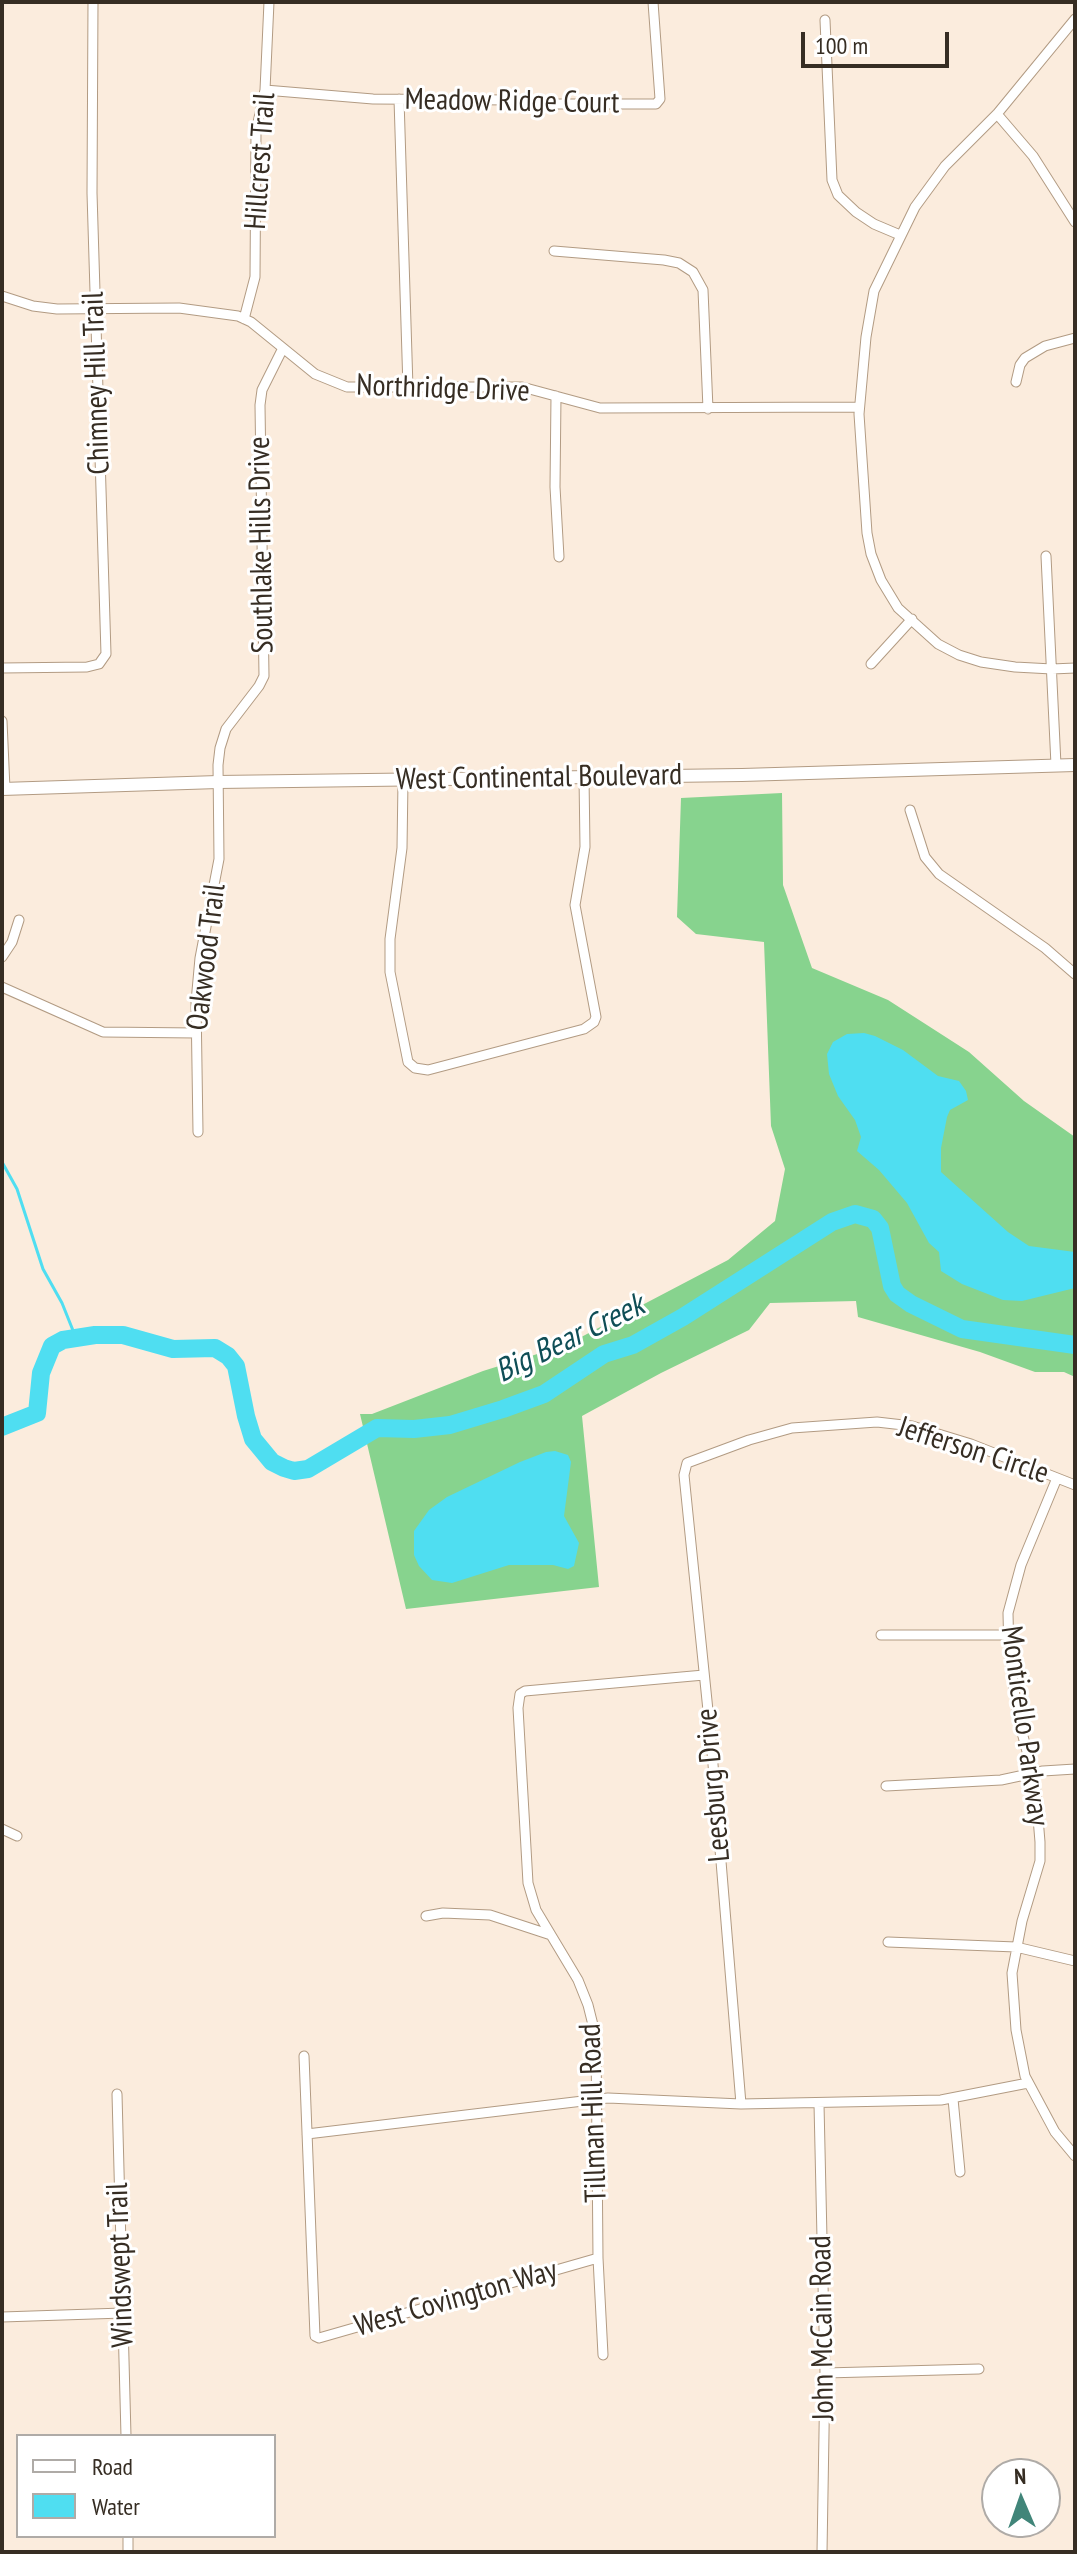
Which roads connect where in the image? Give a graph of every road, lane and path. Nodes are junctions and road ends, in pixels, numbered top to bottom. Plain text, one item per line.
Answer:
1 (93, 2) edge
2 (269, 2) edge
3 (653, 2) edge
4 (1075, 19) edge
5 (825, 20) dead end
6 (265, 90) junction
7 (399, 99) junction
8 (997, 114) junction
9 (1075, 222) edge
10 (900, 235) junction
11 (554, 251) dead end
12 (2, 296) edge
13 (95, 310) junction
14 (244, 319) junction
15 (1075, 338) edge
16 (283, 348) junction
17 (1016, 382) dead end
18 (408, 388) junction
19 (556, 396) junction
20 (859, 407) junction
21 (708, 409) junction
22 (1046, 556) dead end
23 (559, 557) dead end
24 (912, 619) junction
25 (871, 664) dead end
26 (2, 668) edge
27 (1075, 668) edge
28 (1052, 669) junction
29 (2, 721) edge
30 (1056, 765) junction
31 (1075, 765) edge
32 (584, 777) junction
33 (403, 781) junction
34 (218, 782) junction
35 (3, 789) edge
36 (910, 810) dead end
37 (19, 920) dead end
38 (2, 957) edge
39 (1075, 974) edge
40 (2, 987) edge
41 (196, 1033) junction
42 (198, 1132) dead end
43 (685, 1466) joint
44 (1057, 1478) junction
45 (1075, 1485) edge
46 (881, 1635) dead end
47 (1007, 1635) junction
48 (704, 1675) junction
49 (1075, 1769) edge
50 (1032, 1773) junction
51 (886, 1786) dead end
52 (2, 1829) edge
53 (17, 1836) dead end
54 (426, 1916) dead end
55 (551, 1935) junction
56 (888, 1942) dead end
57 (1016, 1947) junction
58 (1075, 1961) edge
59 (304, 2056) dead end
60 (1028, 2083) junction
61 (117, 2094) dead end
62 (597, 2099) junction
63 (953, 2099) junction
64 (741, 2104) junction
65 (819, 2104) junction
66 (307, 2134) junction
67 (1075, 2156) edge
68 (960, 2172) dead end
69 (598, 2258) junction
70 (123, 2313) junction
71 (2, 2317) edge
72 (603, 2355) dead end
73 (979, 2369) dead end
74 (825, 2373) junction
75 (126, 2434) edge
76 (822, 2552) edge

1 - 13 street, Chimney Hill Trail
2 - 6 street, Hillcrest Trail
3 - 7 street, Meadow Ridge Court
4 - 8 street
5 - 10 street
6 - 7 street, Meadow Ridge Court
6 - 14 street, Hillcrest Trail
7 - 18 street
8 - 9 street
8 - 10 street
10 - 20 street
11 - 21 street
12 - 13 street, Northridge Drive
13 - 14 street, Northridge Drive
13 - 26 street, Chimney Hill Trail
14 - 16 street, Northridge Drive
15 - 17 street
16 - 18 street, Northridge Drive
16 - 34 street, Southlake Hills Drive
18 - 19 street, Northridge Drive
19 - 21 street, Northridge Drive
19 - 23 street
20 - 21 street, Northridge Drive
20 - 24 street
22 - 28 street
24 - 25 street
24 - 28 street
27 - 28 street
28 - 30 street
29 - 35 street
30 - 31 main road, West Continental Boulevard
30 - 32 main road, West Continental Boulevard
32 - 33 main road, West Continental Boulevard
32 - 33 street
33 - 34 main road, West Continental Boulevard
34 - 35 main road, West Continental Boulevard
34 - 41 street, Oakwood Trail
36 - 39 street
37 - 38 street
40 - 41 street
41 - 42 street, Oakwood Trail
43 - 44 street, Jefferson Circle
43 - 48 street, Leesburg Drive
44 - 45 street, Jefferson Circle
44 - 47 street, Monticello Parkway
46 - 47 street
47 - 50 street, Monticello Parkway
48 - 55 street, Tillman Hill Road
48 - 64 street, Leesburg Drive
49 - 50 street
50 - 51 street
50 - 57 street, Monticello Parkway
52 - 53 street
54 - 55 street
55 - 62 street, Tillman Hill Road
56 - 57 street
57 - 58 street
57 - 60 street, Monticello Parkway
59 - 66 street
60 - 63 street
60 - 67 street, Monticello Parkway
61 - 70 street, Windswept Trail
62 - 64 street
62 - 66 street
62 - 69 street, Tillman Hill Road
63 - 65 street
63 - 68 street
64 - 65 street
65 - 74 street, John McCain Road
66 - 69 street, West Covington Way
69 - 72 street, Tillman Hill Road
70 - 71 street
70 - 75 street, Windswept Trail
73 - 74 street
74 - 76 street, John McCain Road

